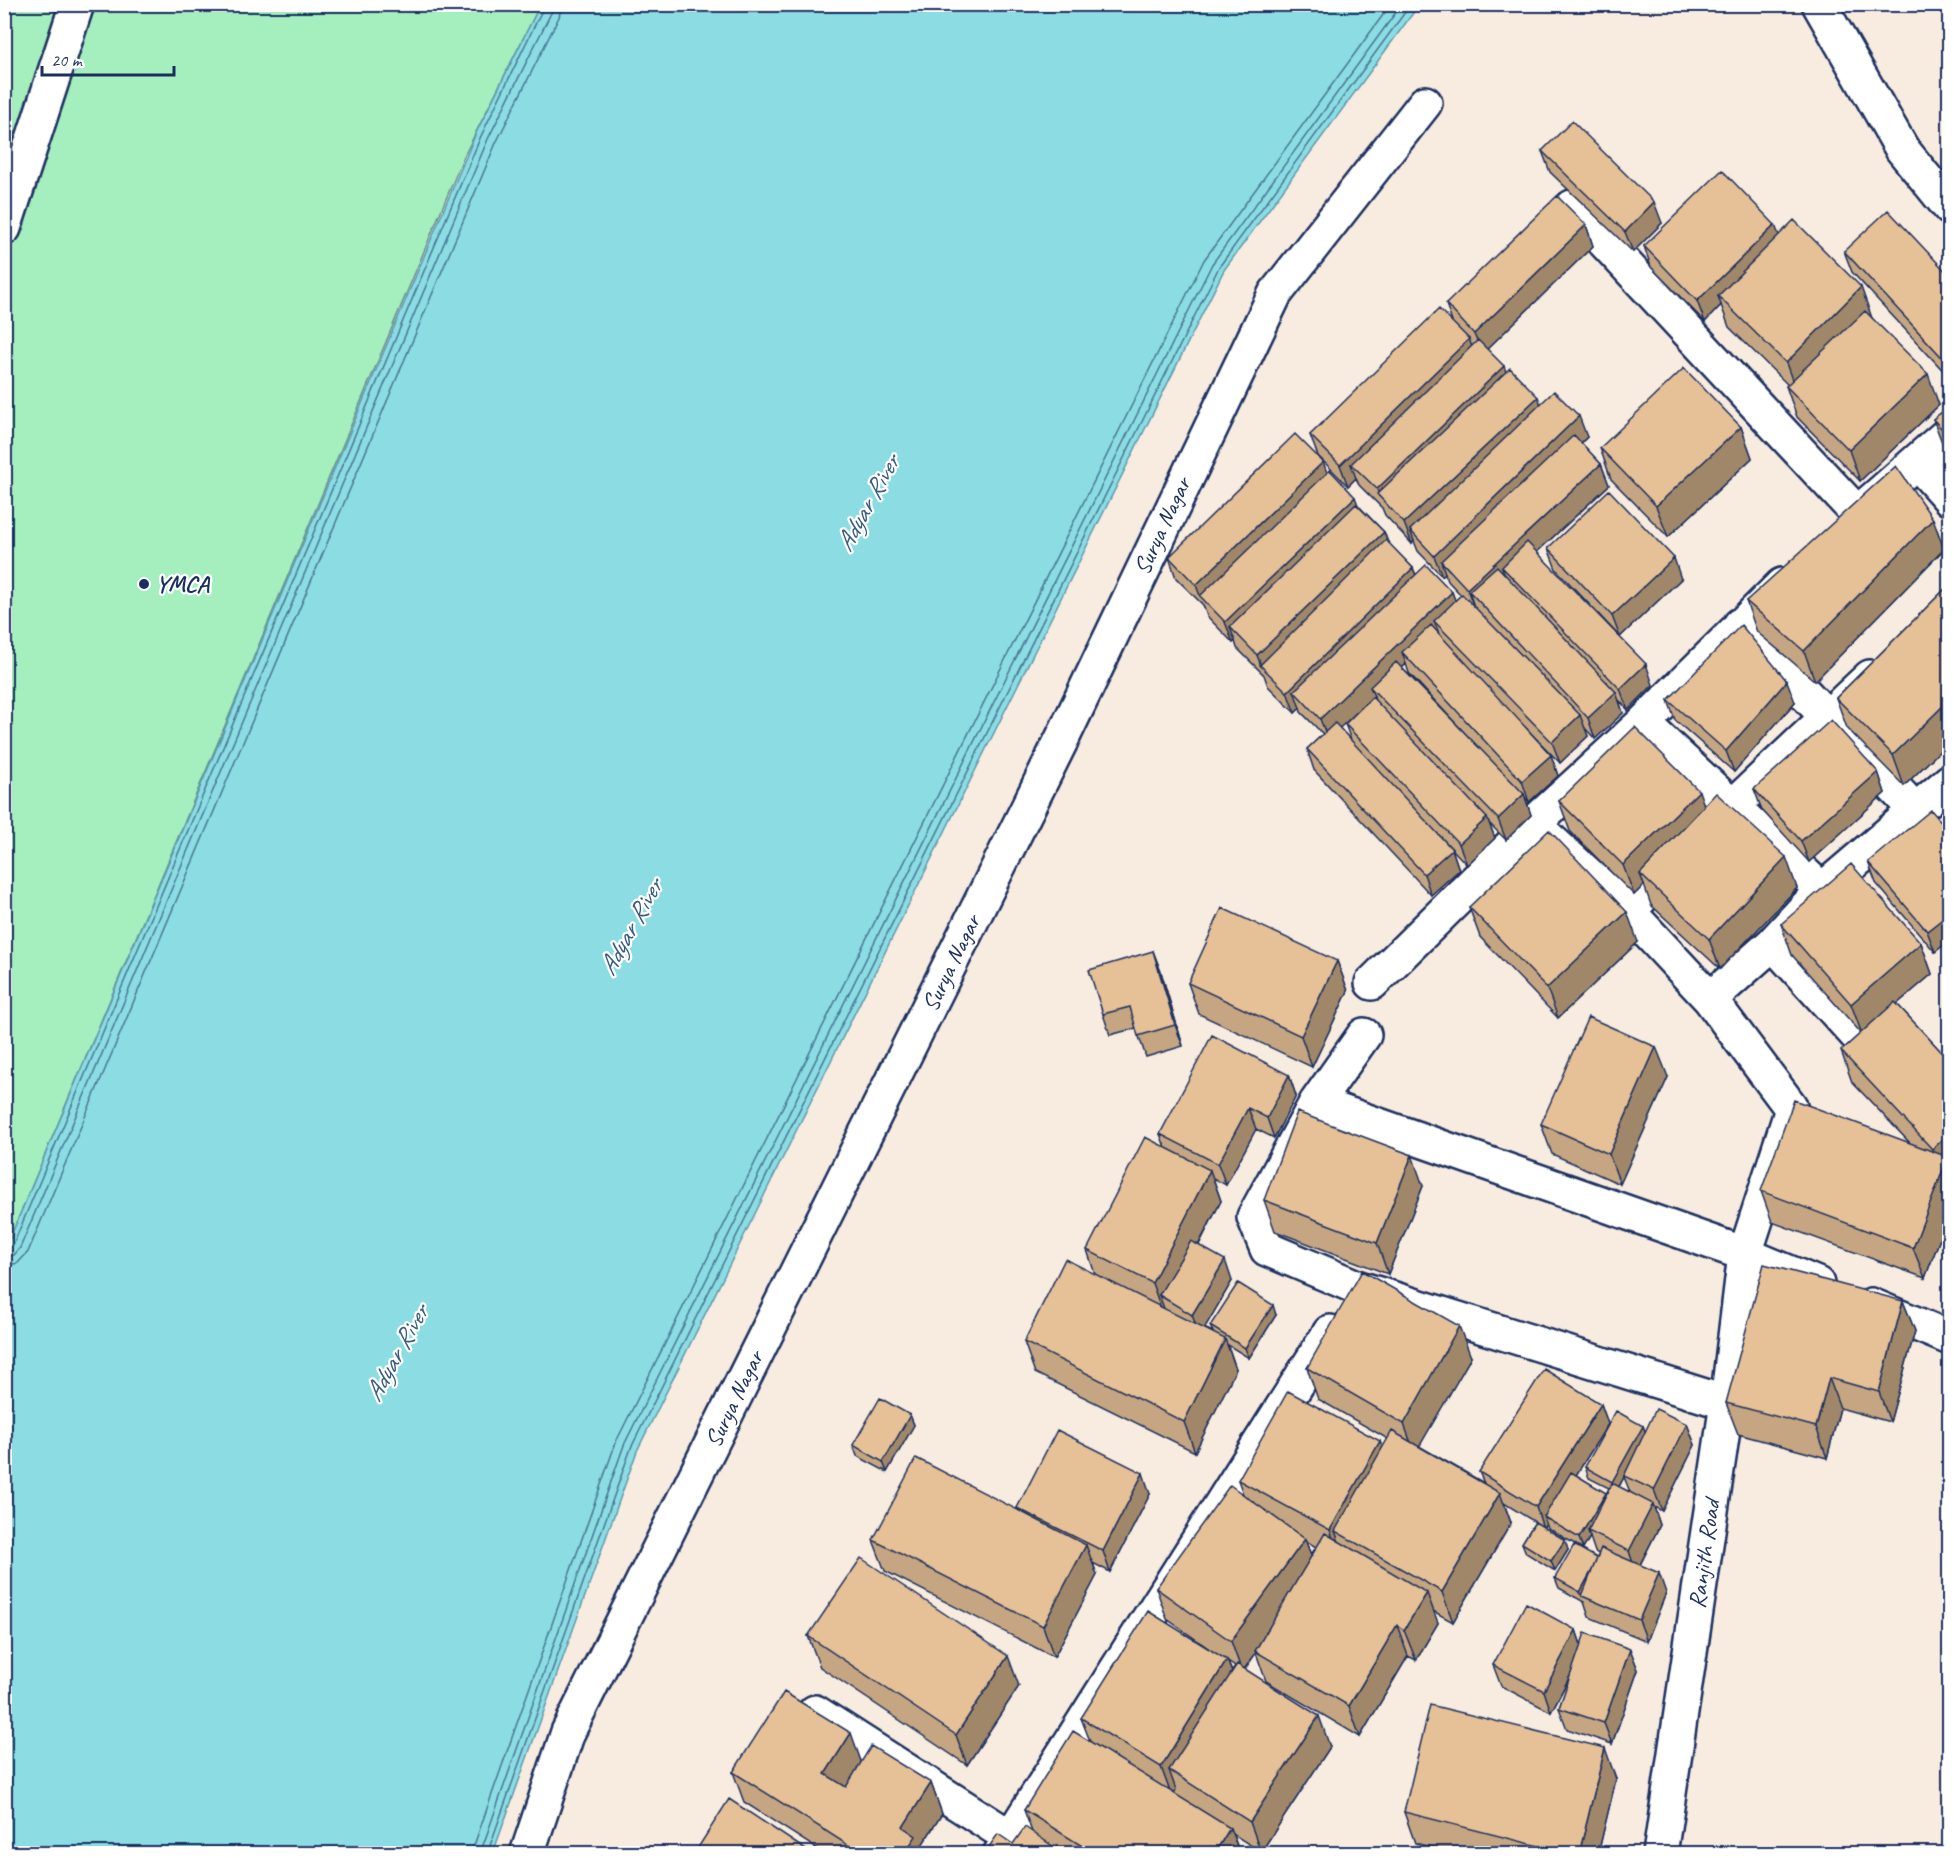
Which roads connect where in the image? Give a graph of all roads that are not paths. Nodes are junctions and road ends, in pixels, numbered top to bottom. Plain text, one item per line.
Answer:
1 (77, 4) edge
2 (1819, 4) edge
3 (1425, 103) dead end
4 (1572, 207) edge
5 (1950, 208) edge
6 (4, 228) edge
7 (1950, 432) edge
8 (1917, 462) junction
9 (1950, 499) edge
10 (1857, 513) junction
11 (1832, 537) edge
12 (1807, 561) edge
13 (1740, 625) junction
14 (1893, 655) edge
15 (1827, 719) junction
16 (1643, 723) junction
17 (1950, 781) edge
18 (1734, 805) junction
19 (1916, 812) junction
20 (1533, 824) junction
21 (1822, 890) junction
22 (1628, 911) junction
23 (1773, 943) junction
24 (1372, 982) dead end
25 (1710, 999) junction
26 (1364, 1035) dead end
27 (1862, 1041) edge
28 (1316, 1103) junction
29 (1745, 1254) junction
30 (1359, 1288) junction
31 (1950, 1338) edge
32 (1727, 1403) junction
33 (800, 1702) edge
34 (1005, 1845) edge
35 (527, 1854) edge
36 (1660, 1854) edge

1 - 6 street
2 - 5 street
3 - 35 street, Surya Nagar
4 - 10 street
7 - 8 street
8 - 9 street
8 - 10 street
10 - 11 street
12 - 13 street
13 - 15 street
13 - 16 street
14 - 15 street
15 - 18 street
15 - 19 street
16 - 18 street
16 - 20 street
17 - 19 street
18 - 21 street
18 - 22 street
19 - 21 street
20 - 22 street
20 - 24 street
21 - 23 street
22 - 25 street
23 - 25 street
23 - 27 street
25 - 29 street, Ranjith Road
26 - 28 street
28 - 29 street
28 - 30 street
29 - 31 street
29 - 32 street, Ranjith Road
30 - 32 street
30 - 34 street
32 - 36 street, Ranjith Road
33 - 34 street

